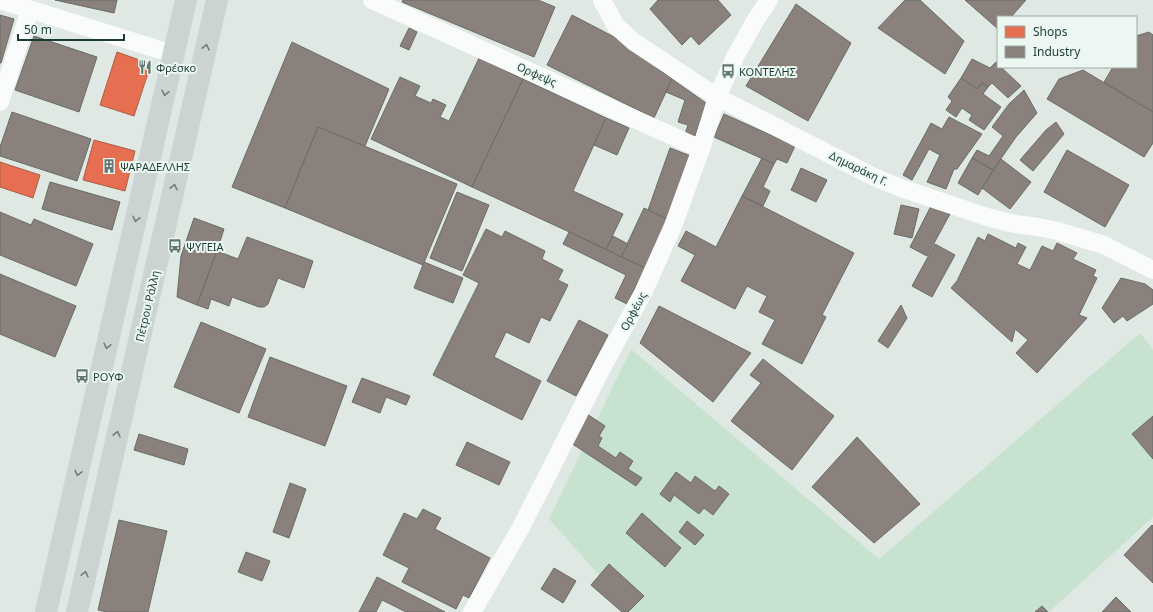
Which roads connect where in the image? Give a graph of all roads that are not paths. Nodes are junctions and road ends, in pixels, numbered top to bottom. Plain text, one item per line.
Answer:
1 (0, 0) edge
2 (186, 0) edge
3 (217, 0) edge
4 (372, 0) edge
5 (602, 0) edge
6 (769, 0) edge
7 (30, 10) junction
8 (174, 54) junction
9 (717, 97) junction
10 (0, 102) edge
11 (701, 149) junction
12 (1153, 270) edge
13 (46, 612) edge
14 (76, 612) edge
15 (472, 612) edge

1 - 7 street
2 - 8 main road
14 -> 3 main road, Πέτρου Ράλλη
4 - 11 street, Ορφεψς
5 - 9 street, Δημαράκη Γ.
6 - 9 street, Ορφέως
7 - 8 street
7 - 10 street
8 -> 13 main road
9 - 11 street, Ορφέως
9 - 12 street, Δημαράκη Γ.
11 - 15 street, Ορφέως

